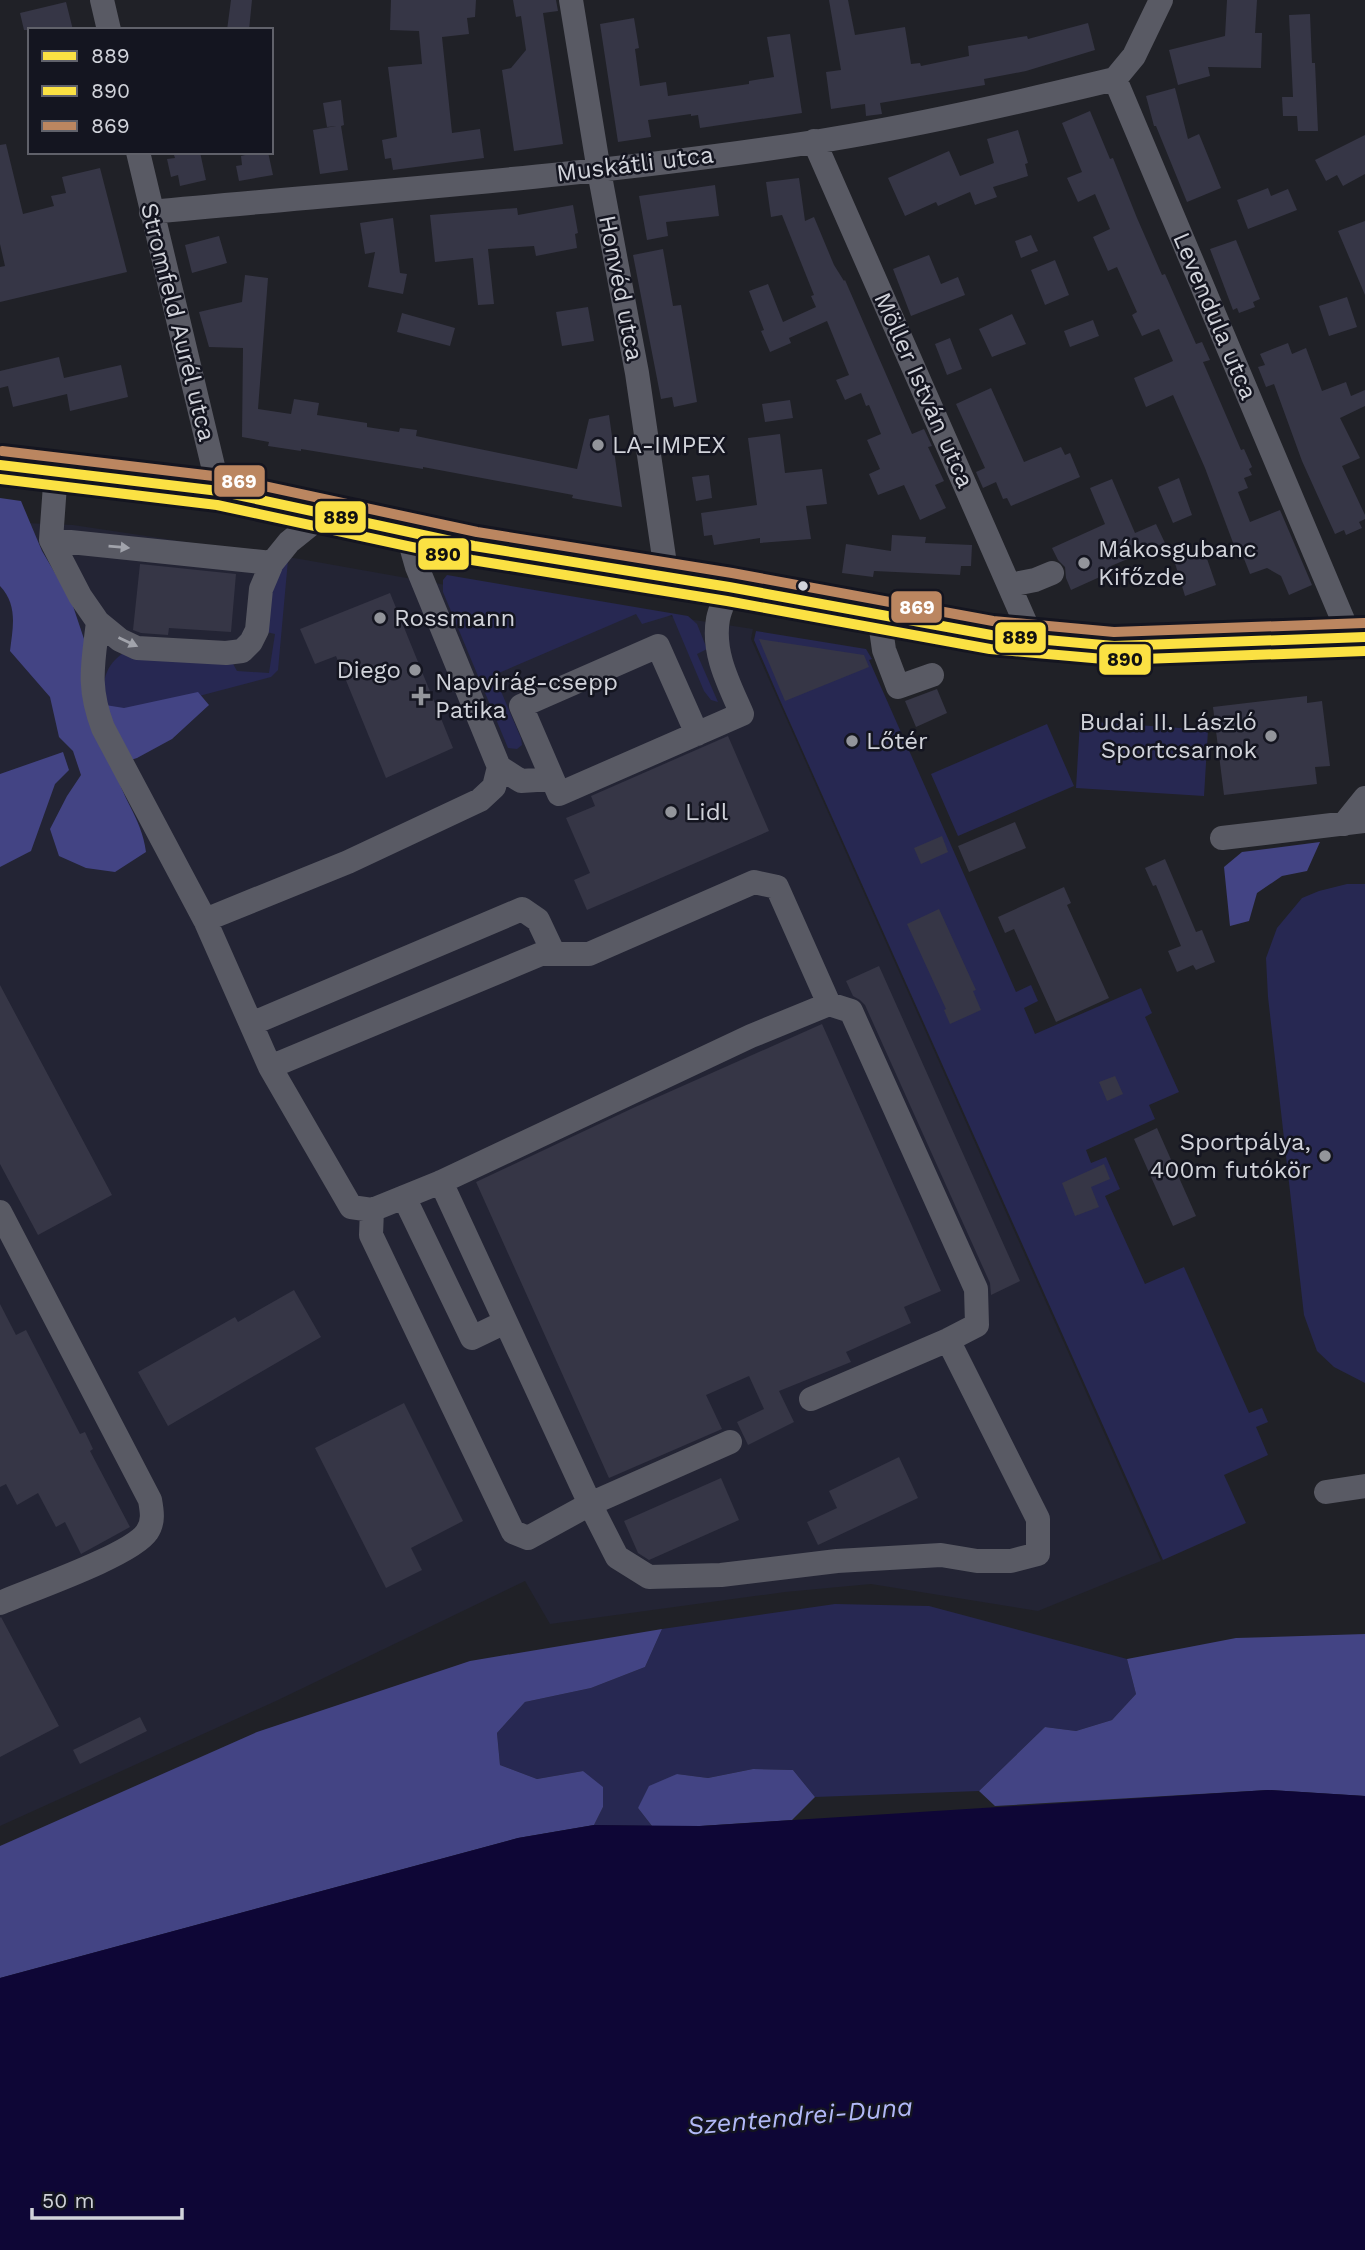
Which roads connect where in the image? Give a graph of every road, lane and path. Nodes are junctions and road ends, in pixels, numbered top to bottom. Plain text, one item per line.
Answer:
1 (102, 0) edge
2 (571, 0) edge
3 (1161, 0) edge
4 (109, 28) edge
5 (1115, 79) junction
6 (814, 141) junction
7 (138, 154) edge
8 (599, 170) junction
9 (150, 212) junction
10 (0, 465) edge
11 (56, 471) junction
12 (219, 491) junction
13 (325, 513) junction
14 (407, 532) junction
15 (51, 540) junction
16 (272, 563) junction
17 (1052, 573) dead end
18 (667, 578) junction
19 (1010, 585) junction
20 (729, 587) junction
21 (879, 615) junction
22 (98, 622) junction
23 (1358, 638) edge
24 (1033, 640) junction
25 (932, 675) dead end
26 (697, 734) junction
27 (499, 767) junction
28 (552, 779) junction
29 (1365, 798) edge
30 (1354, 822) edge
31 (1222, 838) dead end
32 (205, 920) junction
33 (554, 954) junction
34 (828, 1004) junction
35 (251, 1024) junction
36 (270, 1067) junction
37 (441, 1182) junction
38 (404, 1197) junction
39 (372, 1210) junction
40 (0, 1212) edge
41 (505, 1322) junction
42 (948, 1340) junction
43 (811, 1399) dead end
44 (730, 1442) dead end
45 (1365, 1486) edge
46 (1326, 1492) dead end
47 (590, 1504) junction
48 (0, 1603) edge

1 - 4 street
2 - 8 street, Honvéd utca
3 - 5 street
5 - 6 street, Muskátli utca
5 - 23 street, Levendula utca
6 - 8 street, Muskátli utca
6 - 19 street, Möller István utca
7 - 9 street, Stromfeld Aurél utca
8 - 9 street, Muskátli utca
8 - 18 street, Honvéd utca
9 - 12 street, Stromfeld Aurél utca
10 - 11 main road
11 - 12 main road
11 - 15 street
12 - 13 main road
13 - 14 main road
13 - 16 street
14 - 18 main road
14 - 27 street
15 -> 16 street
15 - 22 street
22 -> 16 street
17 - 19 street
18 - 20 main road
19 - 24 street, Möller István utca
20 - 21 main road
20 - 26 street
21 - 24 main road
21 - 25 street
22 - 32 street
23 - 24 main road
26 - 28 street
26 - 28 street
27 - 28 street
27 - 32 street
29 - 30 street
30 - 31 street
32 - 35 street
33 - 34 street
33 - 35 street
33 - 36 street
34 - 37 street
34 - 42 street
35 - 36 street
36 - 39 street
37 - 38 street
37 - 41 street
38 - 39 street
38 - 41 street
39 - 47 street
40 - 48 street
41 - 47 street
42 - 43 street
42 - 47 street
44 - 47 street
45 - 46 street

